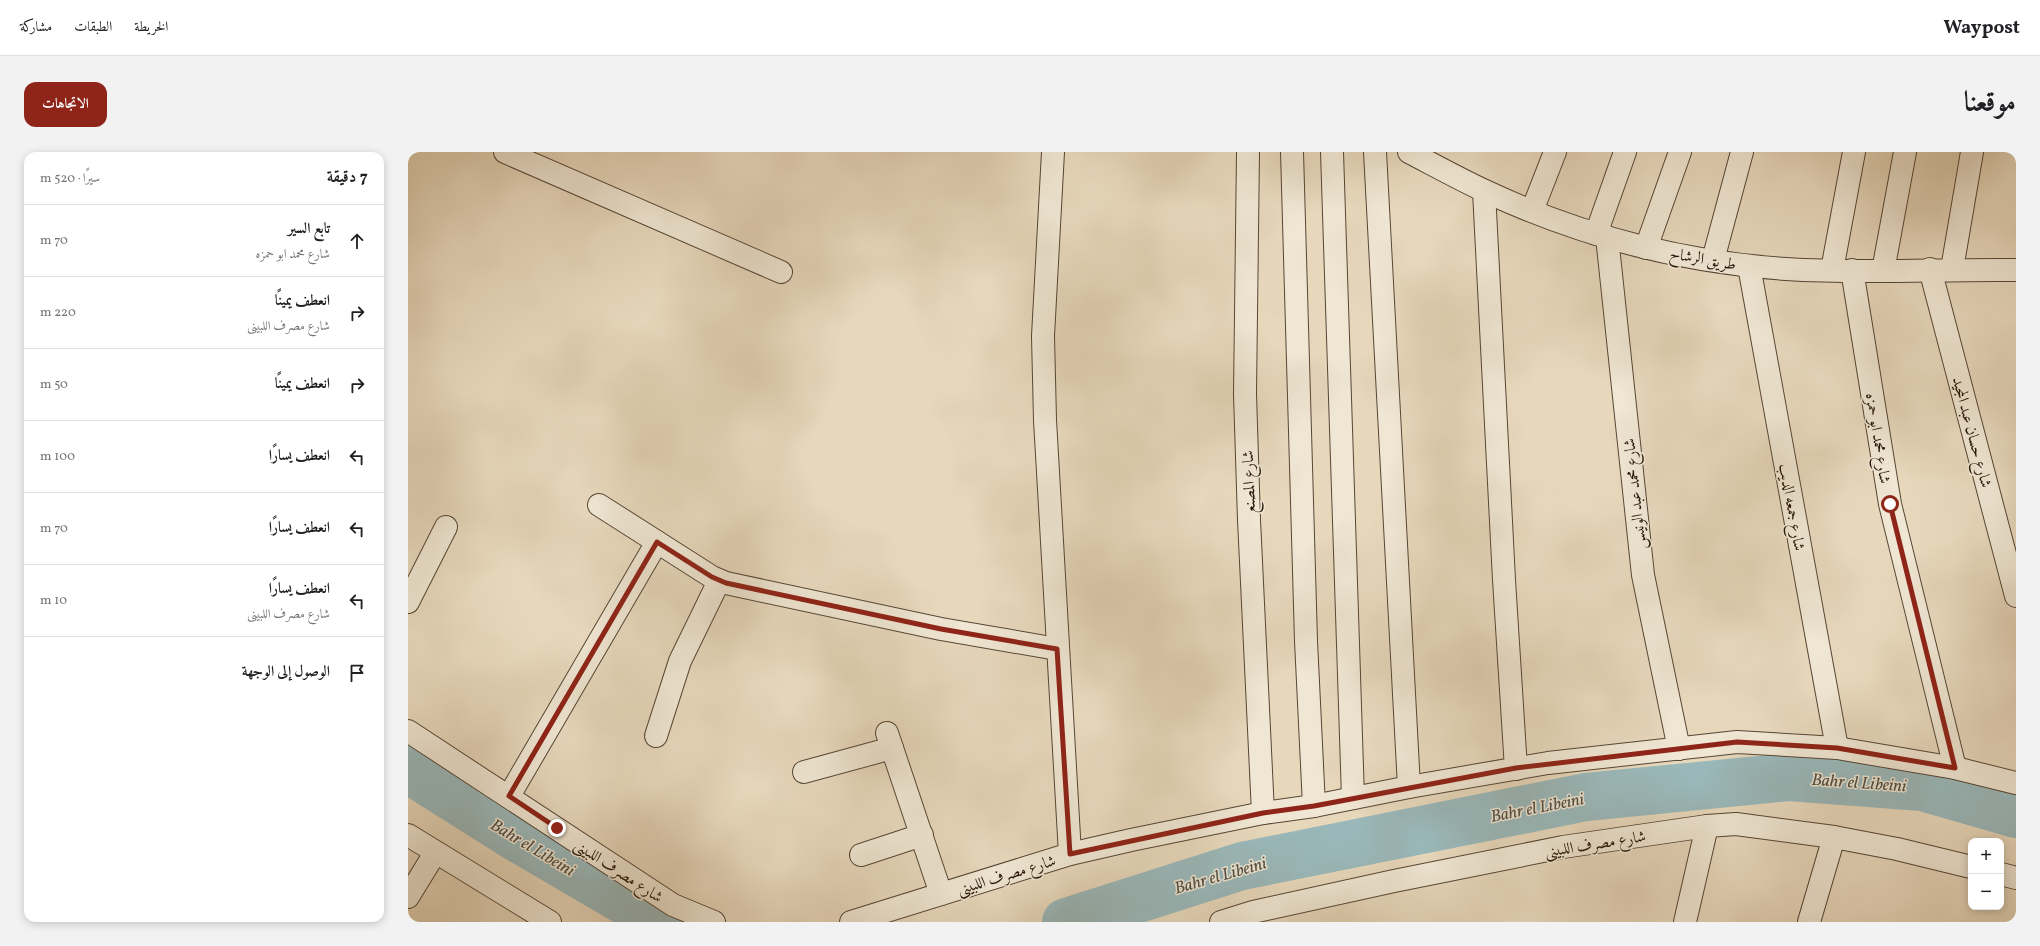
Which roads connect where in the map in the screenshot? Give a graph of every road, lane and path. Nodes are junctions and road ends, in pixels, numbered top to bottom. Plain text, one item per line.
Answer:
1 (505, 152) edge
2 (1053, 152) edge
3 (1248, 152) edge
4 (1292, 152) edge
5 (1332, 152) edge
6 (1375, 152) edge
7 (1409, 152) edge
8 (1555, 152) edge
9 (1625, 152) edge
10 (1680, 152) edge
11 (1742, 152) edge
12 (1854, 152) edge
13 (1905, 152) edge
14 (1972, 152) edge
15 (1430, 157) edge
16 (1484, 191) junction
17 (1532, 211) junction
18 (1602, 235) junction
19 (1646, 248) junction
20 (1713, 260) junction
21 (1749, 266) junction
22 (1930, 269) junction
23 (1952, 269) junction
24 (1842, 270) junction
25 (2016, 270) edge
26 (1883, 271) junction
27 (781, 272) dead end
28 (599, 505) dead end
29 (446, 526) dead end
30 (657, 542) junction
31 (719, 581) junction
32 (2016, 596) edge
33 (408, 602) edge
34 (1057, 649) junction
35 (408, 731) edge
36 (656, 736) dead end
37 (1837, 748) junction
38 (1679, 749) junction
39 (1516, 768) junction
40 (1955, 768) junction
41 (804, 772) dead end
42 (2016, 783) edge
43 (1409, 787) junction
44 (509, 796) junction
45 (1353, 798) junction
46 (1314, 806) junction
47 (1263, 813) junction
48 (1707, 826) junction
49 (408, 835) edge
50 (922, 835) junction
51 (1834, 837) junction
52 (435, 853) junction
53 (1070, 854) junction
54 (861, 855) dead end
55 (1968, 866) edge
56 (2004, 875) edge
57 (2016, 878) edge
58 (942, 894) junction
59 (408, 897) edge
60 (1255, 917) edge
61 (538, 919) edge
62 (714, 922) edge
63 (851, 922) edge
64 (1221, 922) edge
65 (1685, 922) edge
66 (1809, 922) edge

1 - 27 street
2 - 34 street
3 - 47 street, شارع المصنع
4 - 46 street
5 - 45 street
6 - 43 street
7 - 15 street, طريق الرشاح
8 - 17 street
9 - 18 street
10 - 19 street
11 - 20 street
12 - 24 street, شارع محمد ابو حمزه
13 - 26 street
14 - 23 street
15 - 16 street, طريق الرشاح
16 - 17 street, طريق الرشاح
16 - 39 street
17 - 18 street, طريق الرشاح
18 - 19 street, طريق الرشاح
18 - 38 street, شارع محمد عبد الونيس
19 - 20 street, طريق الرشاح
20 - 21 street, طريق الرشاح
21 - 24 street, طريق الرشاح
21 - 37 street, شارع جمعه الديب
22 - 23 street, طريق الرشاح
22 - 26 street, طريق الرشاح
22 - 32 street, شارع حسان عبد المجيد
23 - 25 street, طريق الرشاح
24 - 26 street, طريق الرشاح
24 - 40 street, شارع محمد ابو حمزه
28 - 30 street
29 - 33 street
30 - 31 street
30 - 44 street
31 - 34 street
31 - 36 street
34 - 53 street
35 - 44 street, شارع مصرف اللبينى
37 - 38 street, شارع مصرف اللبينى
37 - 40 street, شارع مصرف اللبينى
38 - 39 street, شارع مصرف اللبينى
39 - 43 street, شارع مصرف اللبينى
40 - 42 street, شارع مصرف اللبينى
41 - 50 street
43 - 45 street, شارع مصرف اللبينى
44 - 62 street, شارع مصرف اللبينى
45 - 46 street, شارع مصرف اللبينى
46 - 47 street, شارع مصرف اللبينى
47 - 53 street, شارع مصرف اللبينى
48 - 51 street, شارع مصرف اللبينى
48 - 60 street, شارع مصرف اللبينى
48 - 65 street
49 - 52 street
50 - 54 street
50 - 58 street
51 - 55 street, شارع مصرف اللبينى
51 - 66 street
52 - 59 street
52 - 61 street
53 - 58 street, شارع مصرف اللبينى
56 - 57 street
58 - 63 street, شارع مصرف اللبينى
60 - 64 street, شارع مصرف اللبينى

